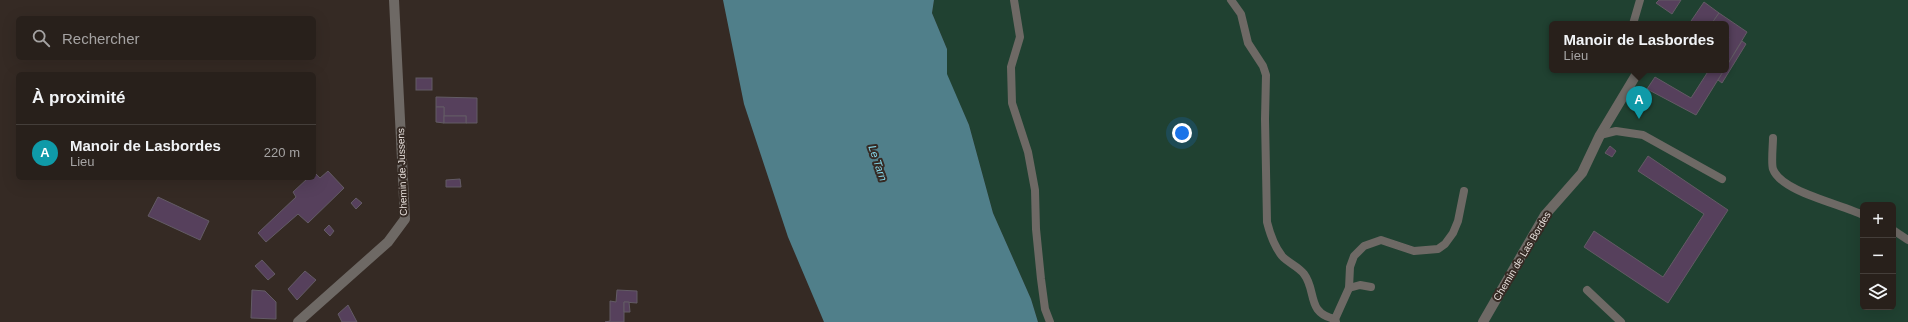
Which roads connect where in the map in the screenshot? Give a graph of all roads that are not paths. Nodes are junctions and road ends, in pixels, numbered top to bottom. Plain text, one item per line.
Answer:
1 (394, 0) edge
2 (1014, 0) edge
3 (1231, 0) edge
4 (1640, 0) edge
5 (1634, 21) edge
6 (1637, 73) edge
7 (1600, 135) junction
8 (1773, 138) dead end
9 (1722, 179) dead end
10 (1464, 191) dead end
11 (1860, 213) edge
12 (1896, 232) edge
13 (1908, 240) edge
14 (1371, 287) dead end
15 (1349, 288) junction
16 (1587, 290) dead end
17 (1335, 321) edge
18 (298, 322) edge
19 (1050, 322) edge
20 (1483, 322) edge
21 (1621, 322) edge

1 - 18 street, Chemin de Jussens
2 - 19 lane
3 - 17 lane
4 - 5 lane
6 - 7 street, Chemin de Las Bordes
7 - 9 lane
7 - 20 street, Chemin de Las Bordes
8 - 11 lane
10 - 15 lane
12 - 13 lane
14 - 15 lane
15 - 17 lane
16 - 21 lane

